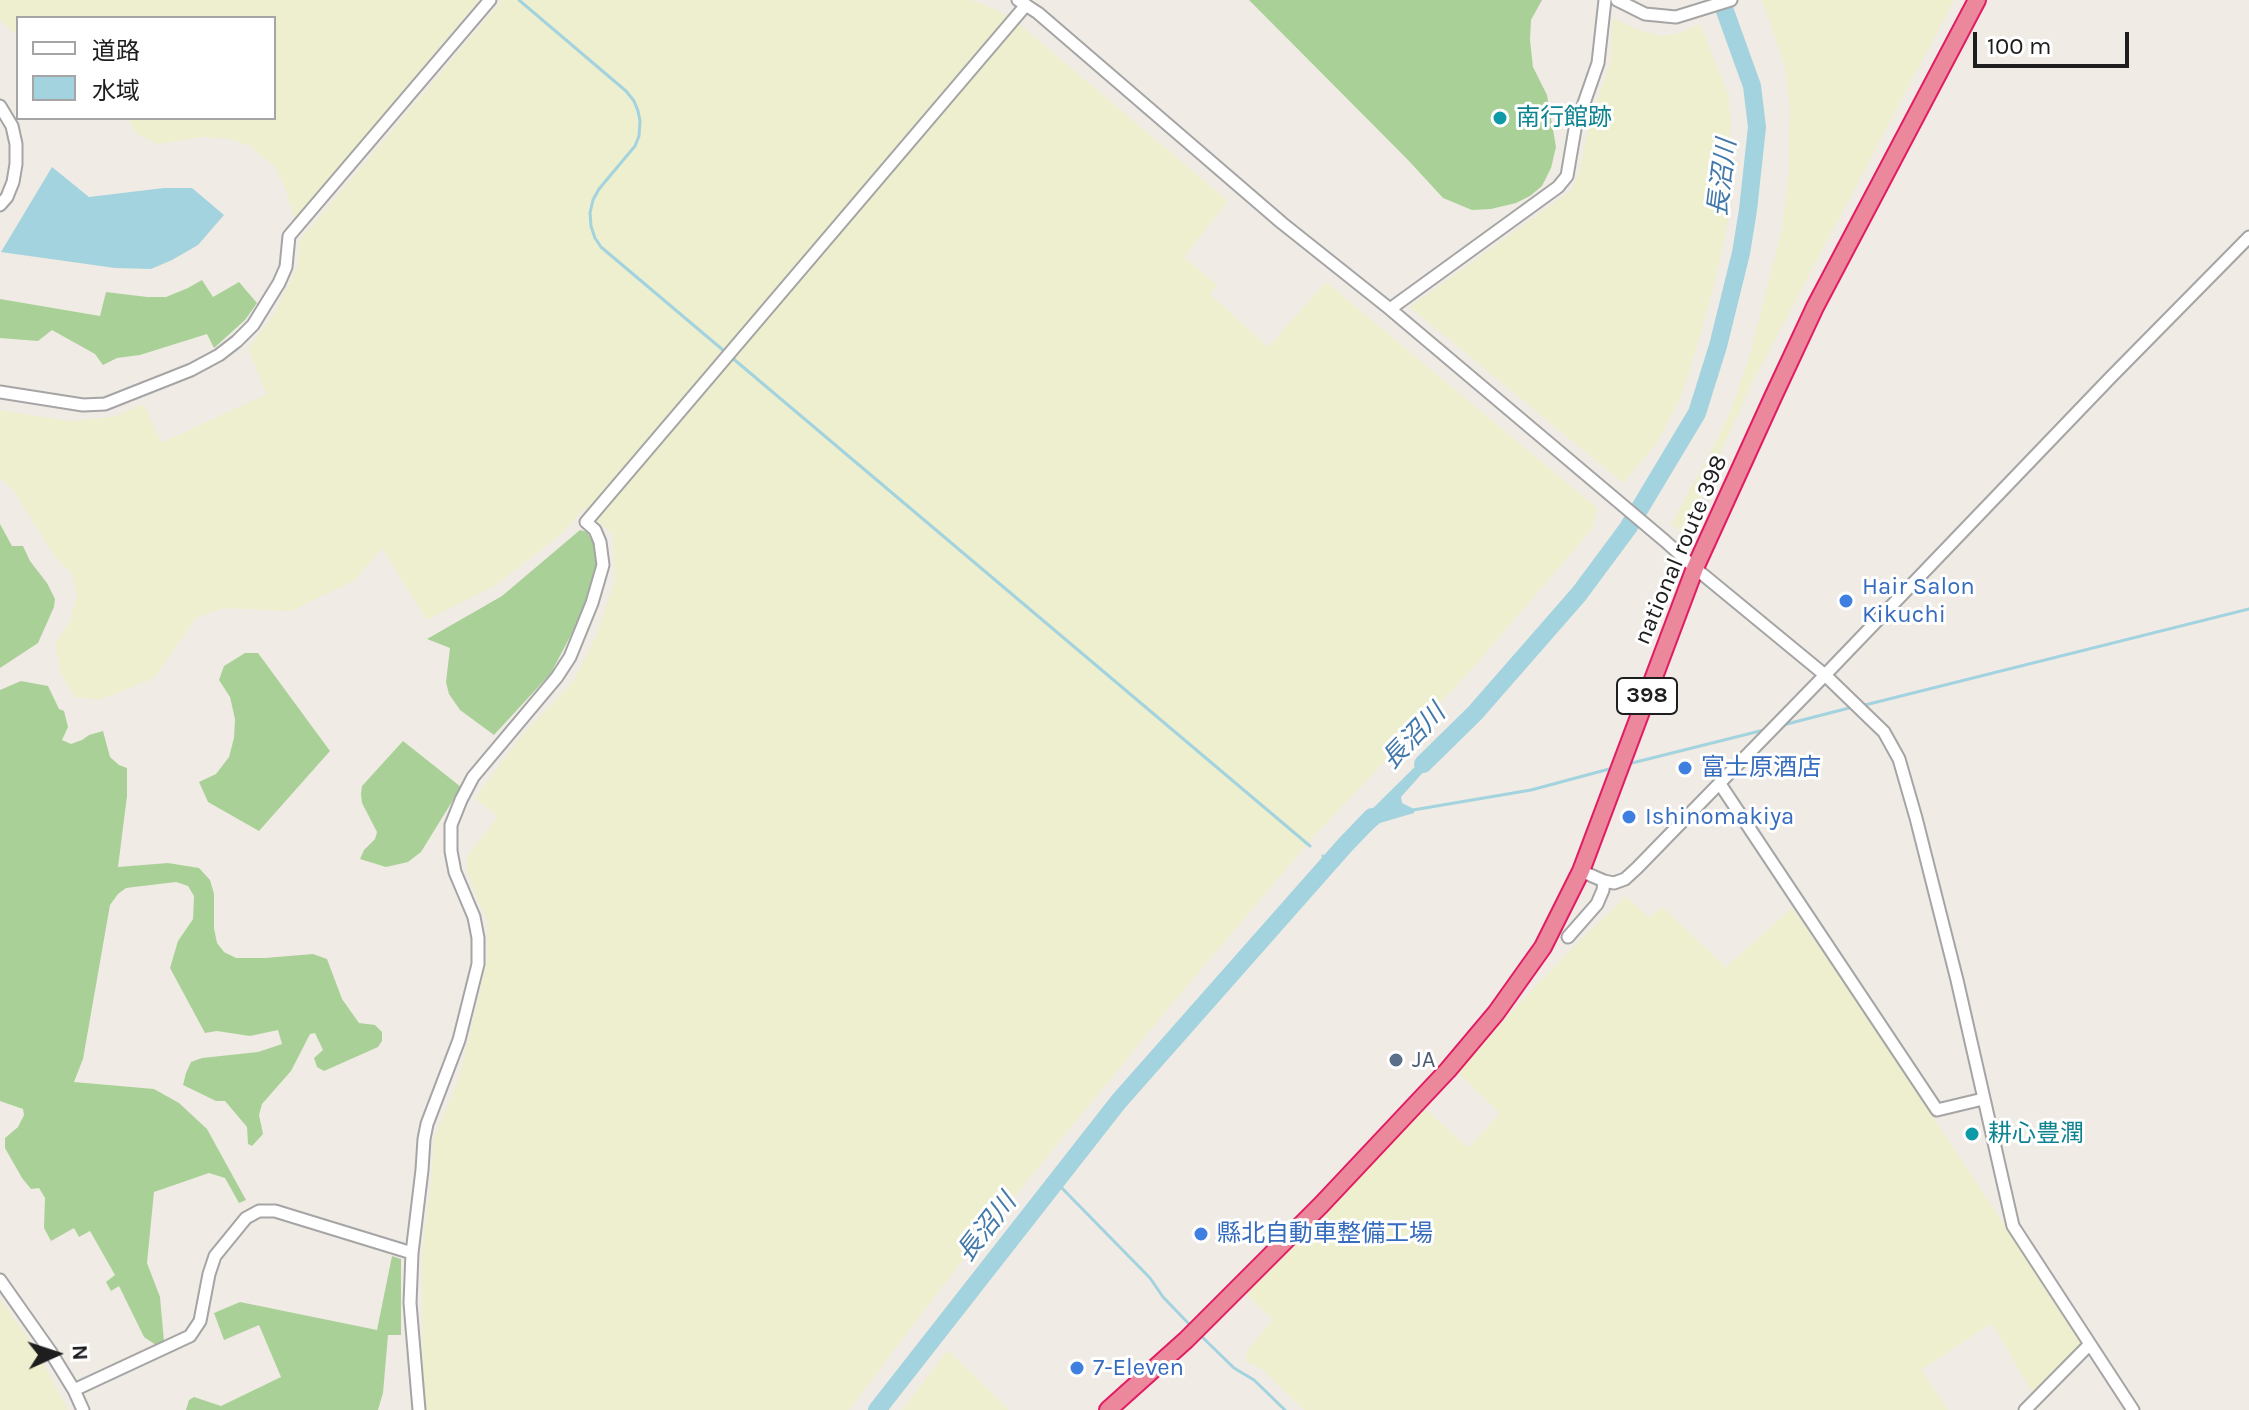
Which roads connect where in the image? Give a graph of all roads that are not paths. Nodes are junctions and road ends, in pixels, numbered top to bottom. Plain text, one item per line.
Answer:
1 (490, 0) edge
2 (1605, 0) edge
3 (1617, 0) edge
4 (1731, 0) edge
5 (1977, 0) edge
6 (1022, 3) edge
7 (0, 106) edge
8 (0, 205) edge
9 (2249, 237) edge
10 (1390, 309) junction
11 (0, 392) edge
12 (1695, 568) junction
13 (1825, 675) junction
14 (1720, 784) junction
15 (1581, 871) junction
16 (1604, 881) junction
17 (1568, 937) dead end
18 (1983, 1099) junction
19 (412, 1253) junction
20 (0, 1280) edge
21 (2090, 1344) junction
22 (74, 1390) junction
23 (83, 1410) edge
24 (419, 1410) edge
25 (1108, 1410) edge
26 (2025, 1410) edge
27 (2133, 1410) edge

1 - 11 street
2 - 10 street
3 - 4 street
5 - 12 highway, national route 398 / 398
6 - 10 street
6 - 19 street
7 - 8 street
9 - 13 street
10 - 12 street
12 - 13 street
12 - 15 highway, national route 398 / 398
13 - 14 street
13 - 18 street
14 - 16 street
14 - 18 street
15 - 16 street
15 - 25 highway, national route 398 / 398
16 - 17 street
18 - 21 street
19 - 22 street
19 - 24 street
20 - 22 street
21 - 26 street
21 - 27 street
22 - 23 street

